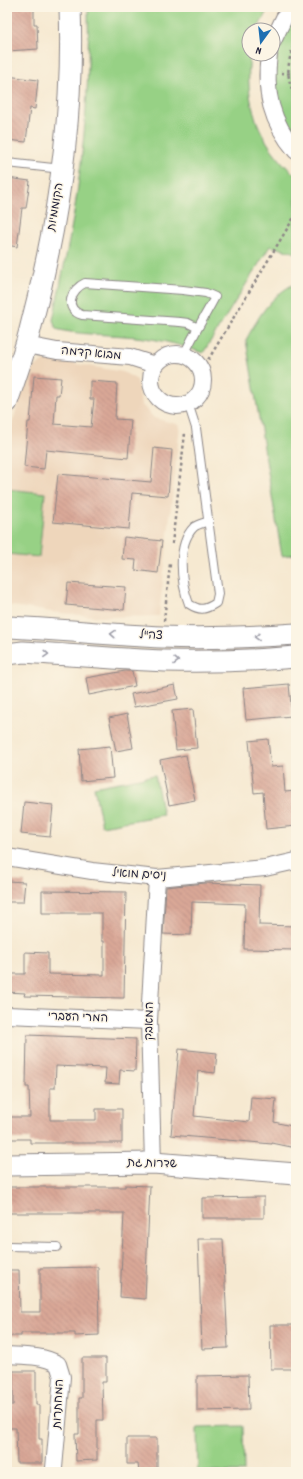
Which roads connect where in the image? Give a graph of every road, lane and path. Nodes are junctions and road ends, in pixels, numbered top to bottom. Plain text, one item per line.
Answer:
1 (70, 7) edge
2 (292, 7) edge
3 (281, 24) edge
4 (296, 40) edge
5 (268, 62) edge
6 (296, 96) edge
7 (296, 151) edge
8 (7, 163) edge
9 (62, 169) junction
10 (296, 214) edge
11 (198, 328) junction
12 (26, 345) junction
13 (184, 355) junction
14 (155, 365) junction
15 (202, 370) junction
16 (7, 402) edge
17 (188, 403) junction
18 (185, 430) dead end
19 (208, 521) junction
20 (172, 545) dead end
21 (170, 560) dead end
22 (7, 627) edge
23 (296, 634) edge
24 (162, 637) junction
25 (7, 654) edge
26 (296, 658) edge
27 (7, 857) edge
28 (296, 861) edge
29 (157, 878) junction
30 (7, 1015) edge
31 (149, 1021) junction
32 (153, 1163) junction
33 (7, 1165) edge
34 (296, 1174) edge
35 (7, 1246) edge
36 (57, 1247) dead end
37 (7, 1355) edge
38 (53, 1472) edge

1 - 9 street, הקוממיות
2 - 3 street
4 - 6 path
5 - 7 street
8 - 9 lane
9 - 12 street, הקוממיות
10 - 15 path
11 - 11 lane
11 - 13 lane
12 - 14 street, מבוא קדמה
12 - 16 street, הקוממיות
13 - 14 street
13 - 15 street
14 - 17 street
15 - 17 street
17 - 19 lane
18 - 20 path
19 - 19 lane
21 - 24 path
24 -> 22 street, צה"ל
23 -> 24 street, צה"ל
25 -> 26 street, צה"ל
27 - 29 street, ניסים מואיל
28 - 29 street, ניסים מואיל
29 - 31 street, המאבק
30 - 31 street, המרי העברי
31 - 32 street, המאבק
32 - 33 street, שדרות גת
32 - 34 street, שדרות גת
35 - 36 lane
37 - 38 street, המחתרות

